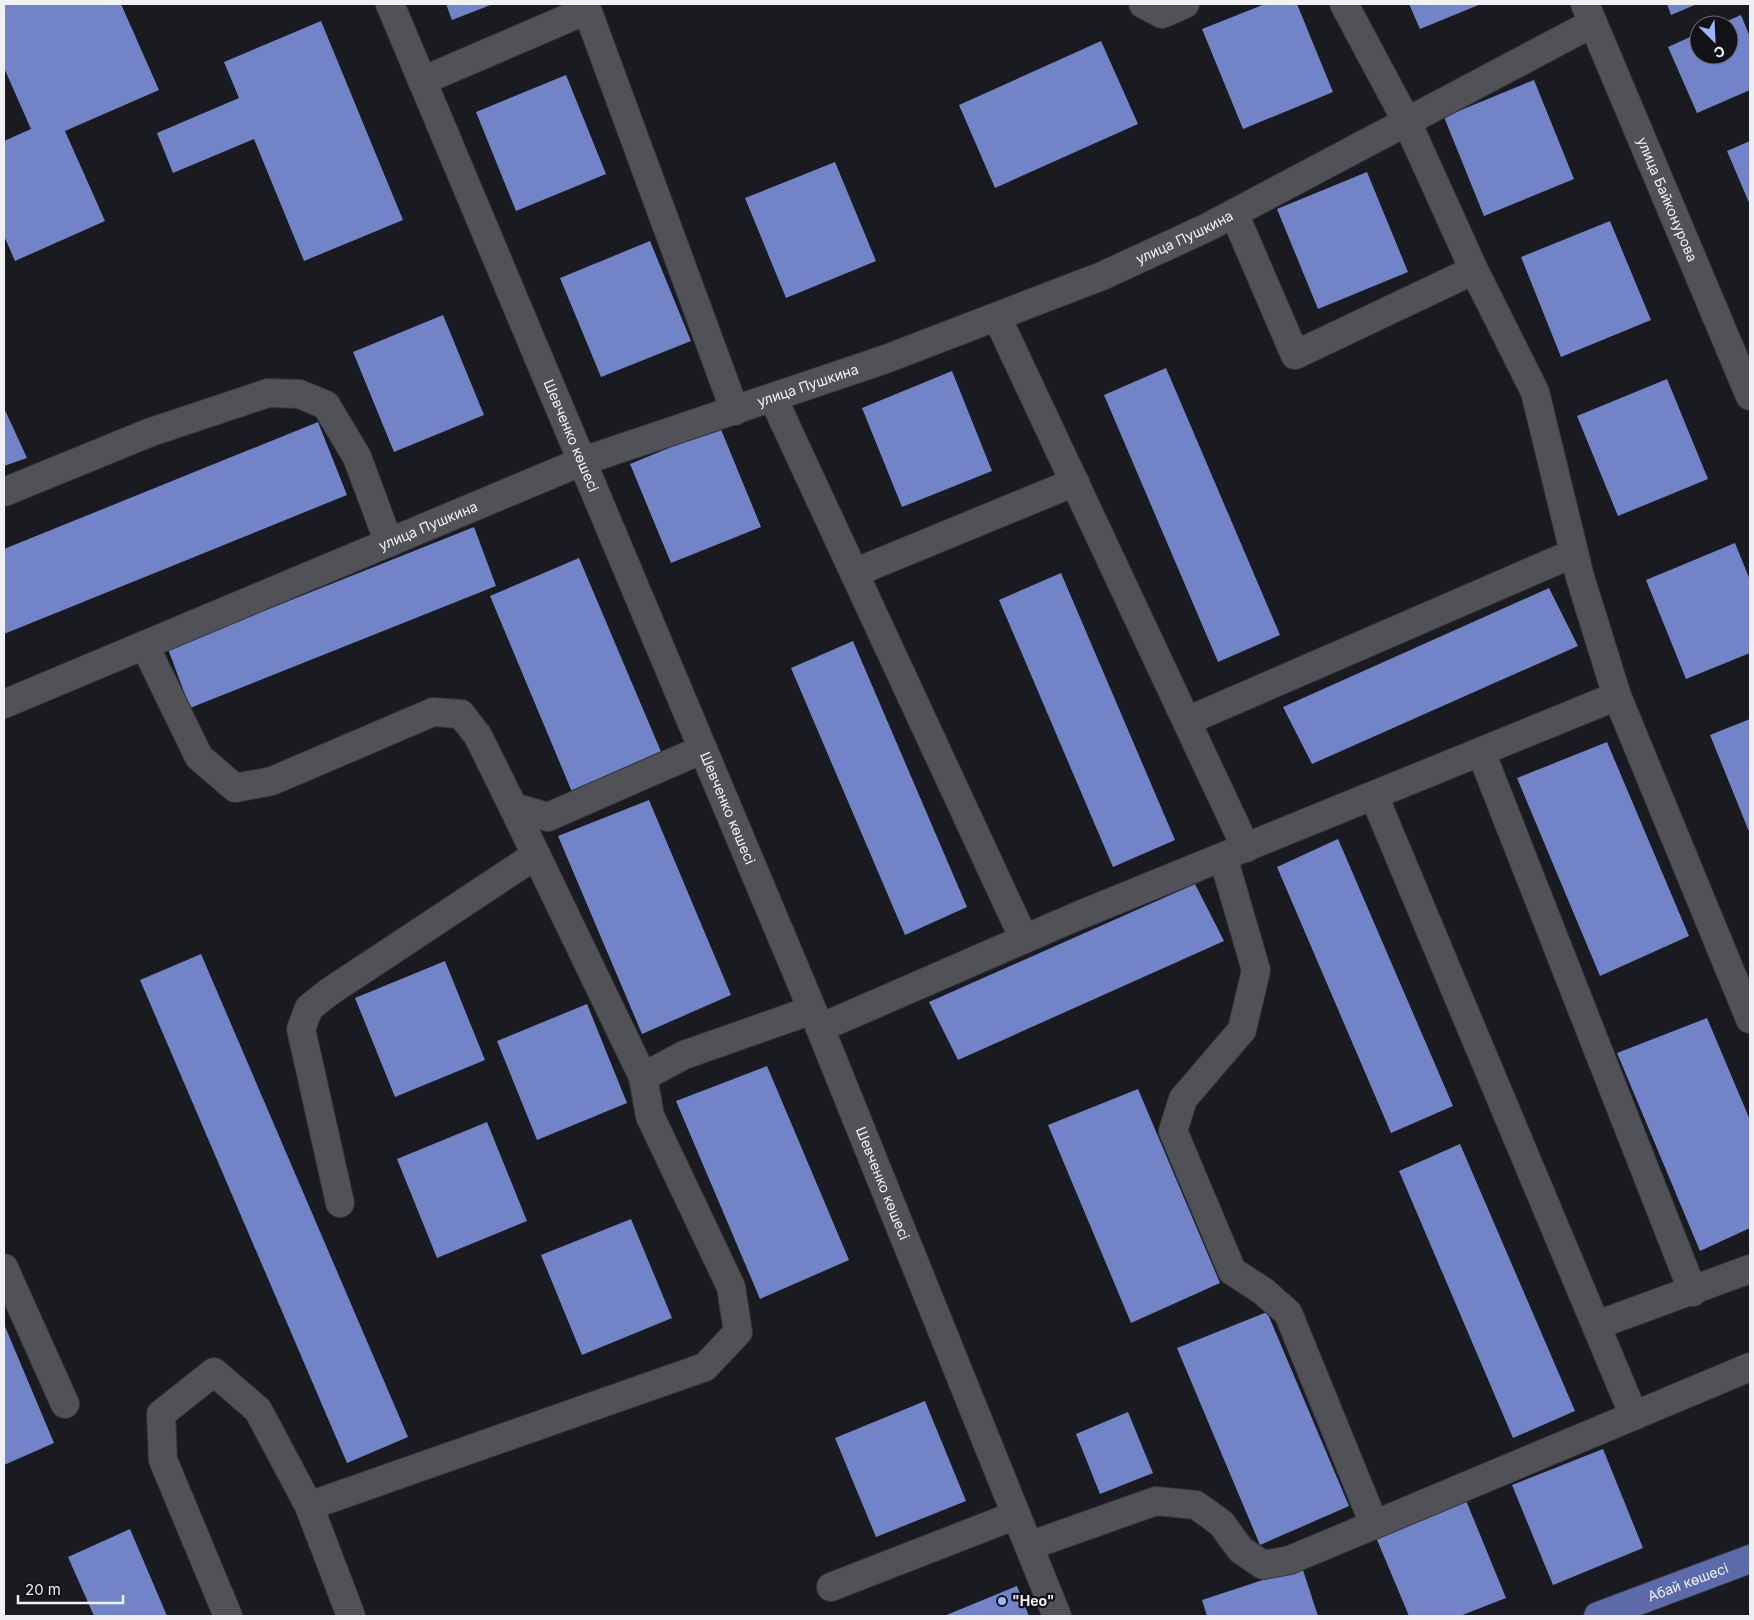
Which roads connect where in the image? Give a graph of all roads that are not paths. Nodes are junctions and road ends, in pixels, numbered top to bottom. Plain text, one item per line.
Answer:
1 (390, 4) edge
2 (1143, 4) edge
3 (1185, 4) edge
4 (1344, 4) edge
5 (586, 7) edge
6 (1589, 14) edge
7 (422, 81) junction
8 (1407, 122) junction
9 (1234, 213) junction
10 (1474, 270) junction
11 (997, 316) junction
12 (1750, 396) edge
13 (772, 398) junction
14 (735, 410) junction
15 (583, 462) junction
16 (1075, 482) junction
17 (4, 492) edge
18 (389, 543) junction
19 (1574, 553) junction
20 (854, 573) junction
21 (145, 646) junction
22 (1617, 696) junction
23 (4, 704) edge
24 (1187, 721) junction
25 (703, 749) junction
26 (1481, 752) junction
27 (1374, 796) junction
28 (512, 807) junction
29 (1235, 852) junction
30 (536, 854) junction
31 (1024, 939) junction
32 (816, 1019) junction
33 (1750, 1019) edge
34 (643, 1077) junction
35 (340, 1203) dead end
36 (4, 1268) edge
37 (1750, 1269) edge
38 (1693, 1292) junction
39 (1597, 1326) junction
40 (1750, 1367) edge
41 (65, 1404) dead end
42 (1634, 1416) junction
43 (309, 1506) junction
44 (1016, 1515) junction
45 (1374, 1524) junction
46 (1029, 1546) junction
47 (1750, 1559) edge
48 (830, 1587) dead end
49 (228, 1616) edge
50 (351, 1616) edge
51 (1057, 1616) edge
52 (1598, 1616) edge

1 - 7 street, Шевченко көшесі
2 - 3 street
4 - 8 street
5 - 7 street
5 - 14 street
6 - 8 street, улица Пушкина
6 - 12 street, улица Байконурова
7 - 15 street, Шевченко көшесі
8 - 9 street, улица Пушкина
8 - 10 street
9 - 10 street
9 - 11 street, улица Пушкина
10 - 19 street
11 - 13 street, улица Пушкина
11 - 16 street
13 - 14 street, улица Пушкина
13 - 20 street
14 - 15 street, улица Пушкина
15 - 18 street, улица Пушкина
15 - 25 street, Шевченко көшесі
16 - 20 street
16 - 24 street
17 - 18 street
18 - 21 street, улица Пушкина
19 - 22 street
19 - 24 street
20 - 31 street
21 - 23 street, улица Пушкина
21 - 28 street
22 - 26 street
22 - 33 street
24 - 29 street
25 - 28 street
25 - 32 street, Шевченко көшесі
26 - 27 street
26 - 38 street
27 - 29 street
27 - 39 street
28 - 30 street
29 - 31 street
29 - 45 street
30 - 34 street
30 - 35 street
31 - 32 street
32 - 34 street
32 - 44 street, Шевченко көшесі
34 - 43 street
36 - 41 street
37 - 38 street
38 - 39 street
39 - 42 street
40 - 42 street
42 - 45 street
43 - 49 street
43 - 50 street
44 - 46 street, Шевченко көшесі
44 - 48 street
45 - 46 street
46 - 51 street, Шевченко көшесі
47 - 52 main road, Абай көшесі

